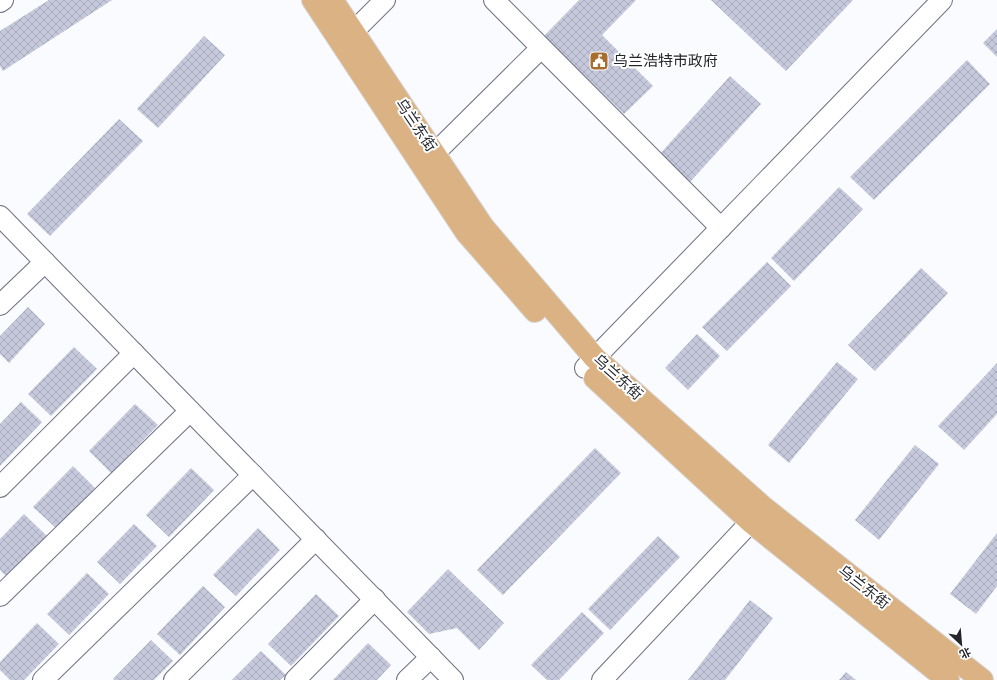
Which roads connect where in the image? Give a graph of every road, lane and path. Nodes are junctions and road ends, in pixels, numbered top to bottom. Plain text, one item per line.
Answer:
1 (3, 0) edge
2 (313, 0) edge
3 (332, 0) edge
4 (385, 0) edge
5 (494, 0) edge
6 (942, 0) edge
7 (0, 2) edge
8 (353, 32) junction
9 (540, 48) junction
10 (434, 153) junction
11 (0, 216) edge
12 (721, 228) junction
13 (45, 262) junction
14 (0, 305) edge
15 (134, 353) junction
16 (590, 363) junction
17 (190, 410) junction
18 (253, 475) junction
19 (0, 487) edge
20 (758, 515) junction
21 (316, 539) junction
22 (0, 596) edge
23 (375, 600) junction
24 (431, 657) junction
25 (43, 680) edge
26 (174, 680) edge
27 (295, 680) edge
28 (407, 680) edge
29 (453, 680) edge
30 (602, 680) edge
31 (948, 680) edge
32 (982, 680) edge

1 - 7 street
2 - 16 main road, 乌兰东街
3 - 8 main road, 乌兰东街
4 - 8 street
5 - 9 street
6 - 12 street
8 - 10 main road, 乌兰东街
9 - 10 street
9 - 12 street
10 - 16 main road, 乌兰东街
11 - 13 street
12 - 16 street
13 - 14 street
13 - 15 street
15 - 17 street
15 - 19 street
16 - 20 main road, 乌兰东街
17 - 18 street
17 - 22 street
18 - 21 street
18 - 25 street
20 - 30 street
20 - 31 main road, 乌兰东街
20 - 32 main road, 乌兰东街
21 - 23 street
21 - 26 street
23 - 24 street
23 - 27 street
24 - 28 street
24 - 29 street

